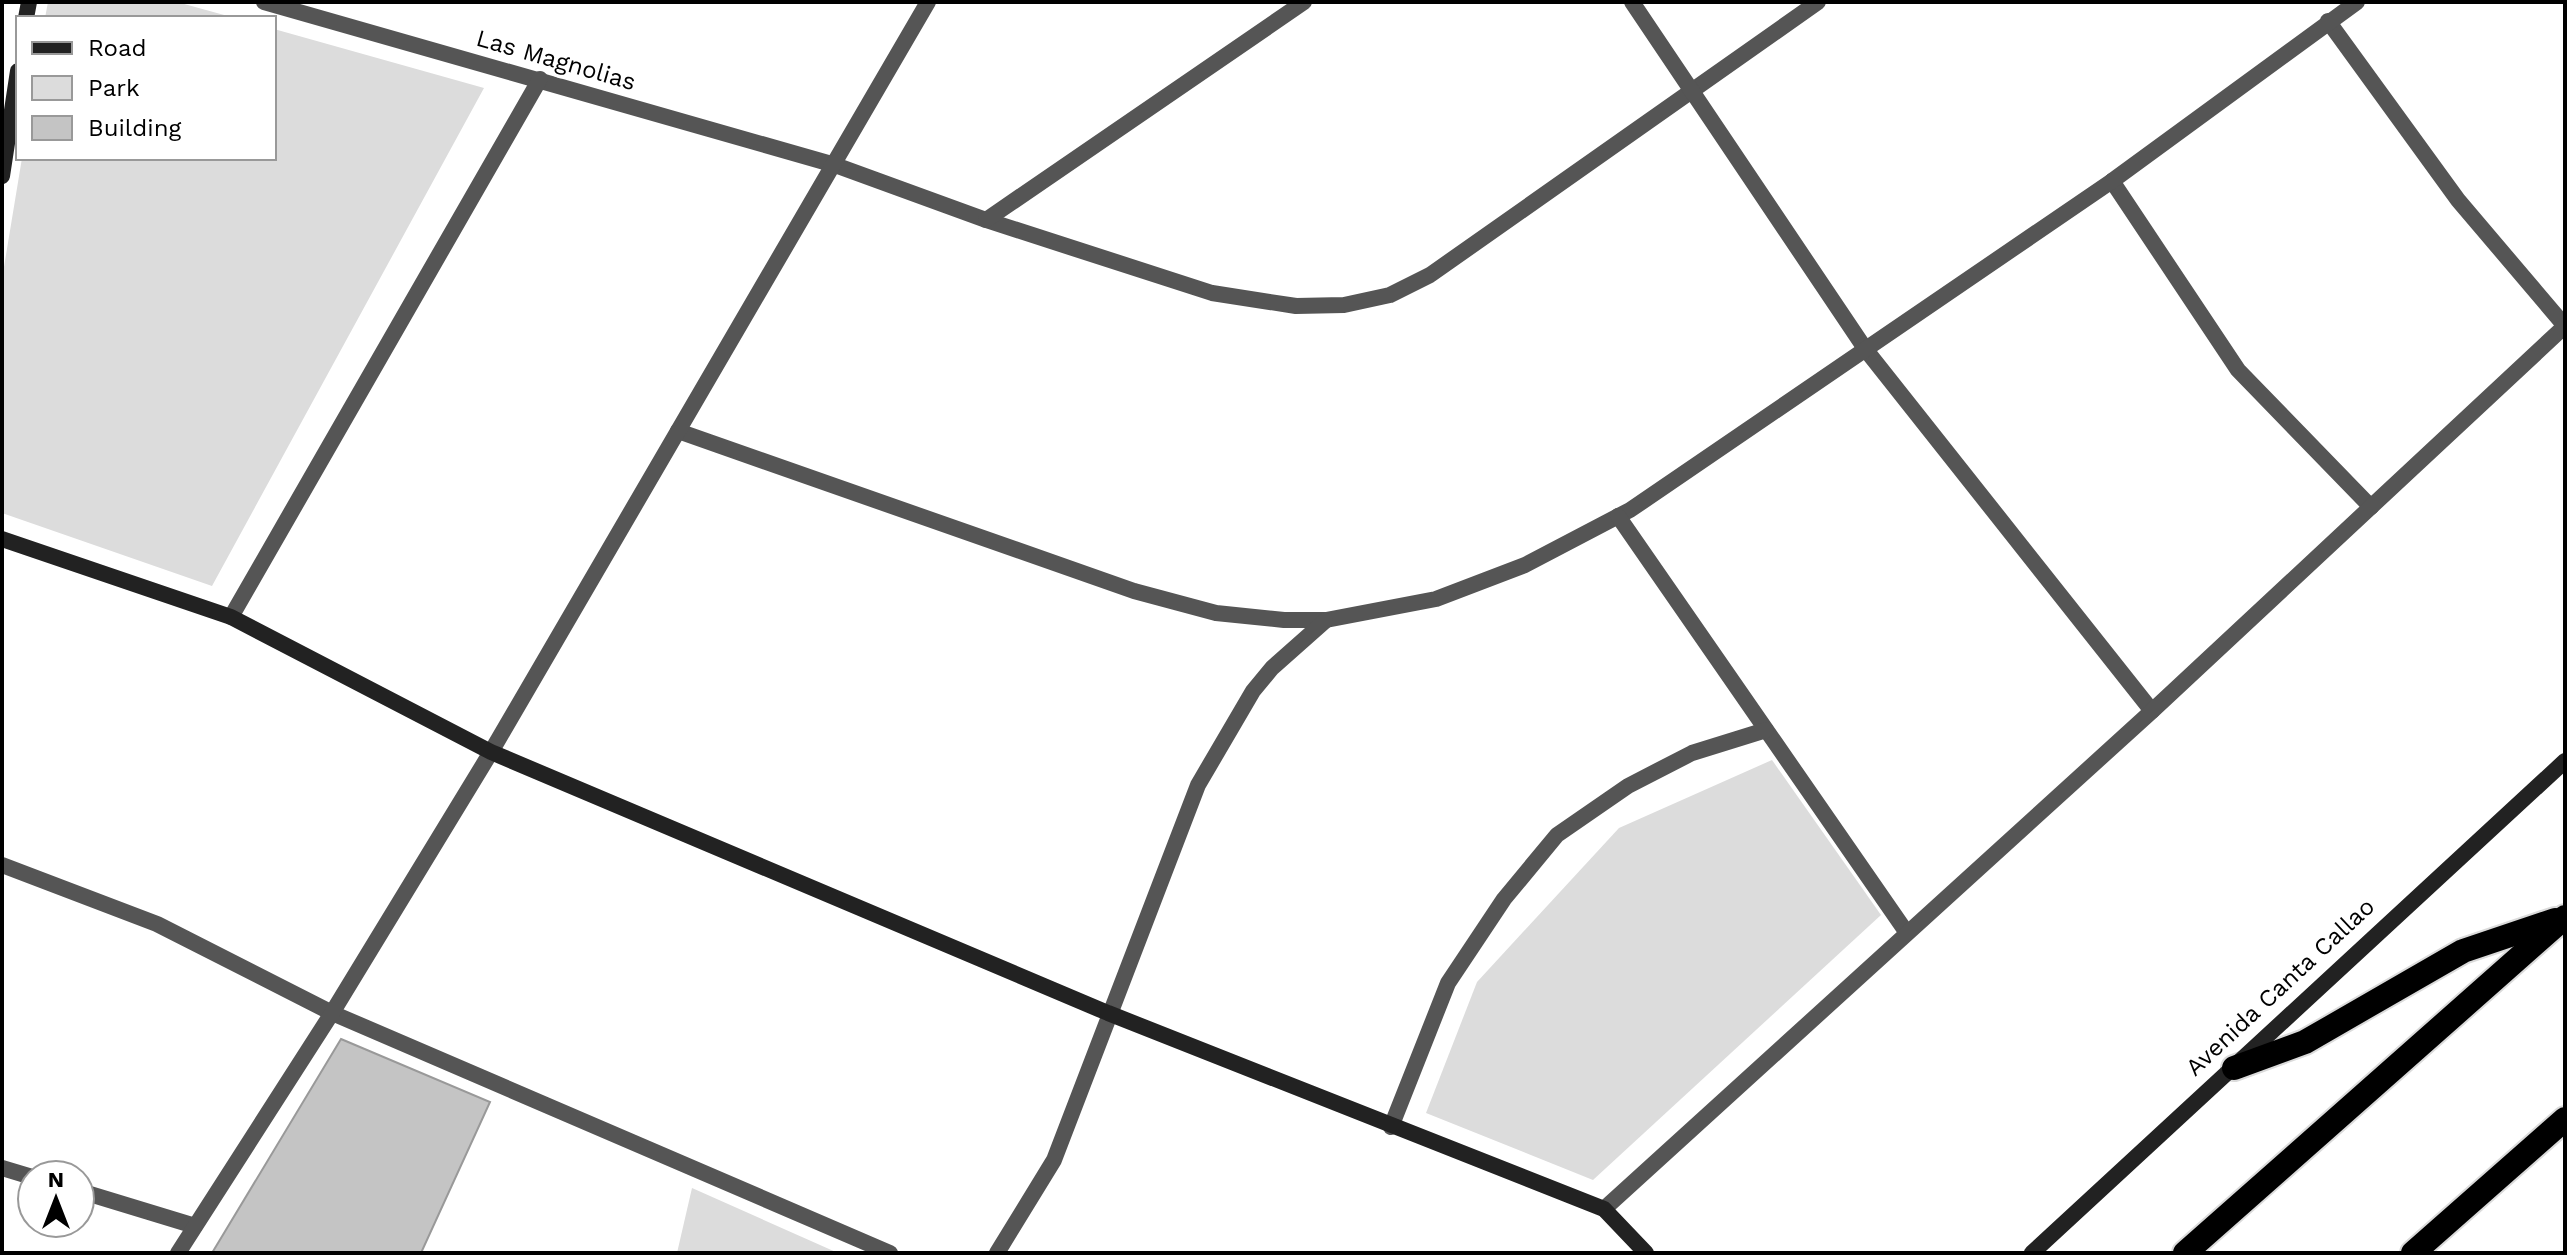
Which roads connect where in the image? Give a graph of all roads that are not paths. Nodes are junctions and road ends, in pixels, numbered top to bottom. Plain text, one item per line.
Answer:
1 (264, 2) edge
2 (928, 2) edge
3 (1304, 2) edge
4 (1632, 2) edge
5 (1818, 2) edge
6 (2357, 2) edge
7 (295, 7) edge
8 (2328, 21) junction
9 (540, 79) junction
10 (16, 84) edge
11 (1693, 90) junction
12 (835, 165) junction
13 (2, 176) edge
14 (2112, 181) junction
15 (986, 220) junction
16 (2565, 326) edge
17 (1866, 350) junction
18 (678, 431) junction
19 (2371, 507) junction
20 (1618, 516) junction
21 (2, 539) edge
22 (231, 617) junction
23 (1326, 620) junction
24 (2152, 711) junction
25 (1766, 730) junction
26 (491, 752) junction
27 (2565, 761) edge
28 (2, 865) edge
29 (2565, 916) edge
30 (1907, 933) junction
31 (332, 1013) junction
32 (1108, 1013) junction
33 (2234, 1068) junction
34 (2565, 1119) edge
35 (1391, 1127) junction
36 (96, 1196) edge
37 (1604, 1209) junction
38 (195, 1226) junction
39 (178, 1253) edge
40 (890, 1253) edge
41 (997, 1253) edge
42 (1646, 1253) edge
43 (2032, 1253) edge
44 (2185, 1253) edge
45 (2413, 1253) edge

1 - 7 street, Las Magnolias
2 - 12 street
3 - 15 street
4 - 11 street
5 - 11 street, Las Magnolias
6 - 8 street
7 - 9 street, Las Magnolias
8 - 14 street
8 - 16 street
9 - 12 street, Las Magnolias
9 - 22 street
10 - 13 street
11 - 15 street, Las Magnolias
11 - 17 street
12 - 15 street, Las Magnolias
12 - 18 street
14 - 17 street
14 - 19 street
16 - 19 street
17 - 20 street
17 - 24 street
18 - 23 street
18 - 26 street
19 - 24 street
20 - 23 street
20 - 25 street
21 - 22 street
22 - 26 street
23 - 32 street
24 - 30 street
25 - 30 street
25 - 35 street
26 - 31 street
26 - 32 street
27 - 33 street, Avenida Canta Callao
28 - 31 street
29 - 33 highway
29 - 44 highway
30 - 37 street
31 - 38 street
31 - 40 street
32 - 35 street
32 - 41 street
33 - 43 street, Avenida Canta Callao
34 - 45 highway
35 - 37 street
36 - 38 street
37 - 42 street
38 - 39 street

